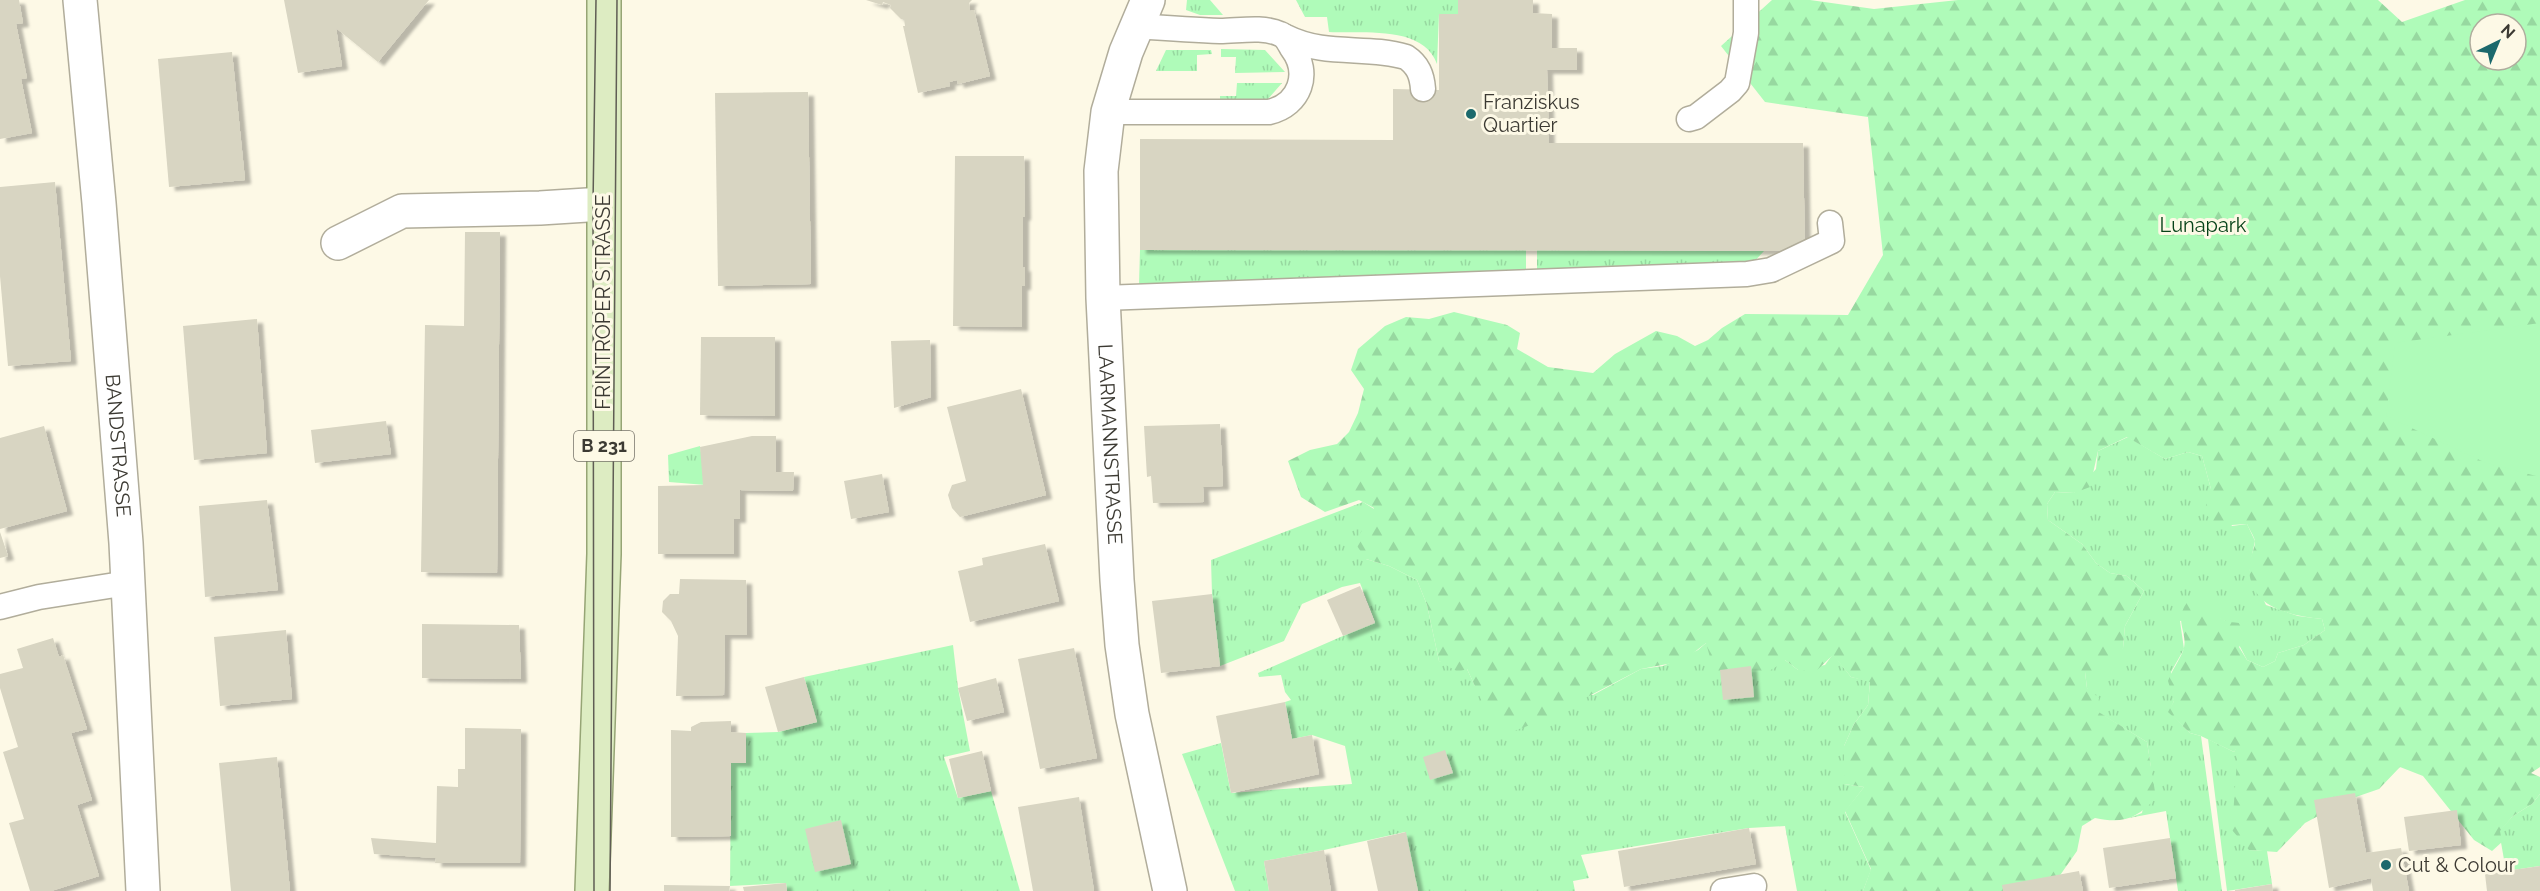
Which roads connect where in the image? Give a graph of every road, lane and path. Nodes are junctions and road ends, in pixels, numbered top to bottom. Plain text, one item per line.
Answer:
1 (80, 0) edge
2 (604, 0) edge
3 (1746, 0) edge
4 (1142, 13) edge
5 (1286, 38) junction
6 (1423, 89) dead end
7 (1108, 112) junction
8 (1689, 119) dead end
9 (603, 204) junction
10 (1830, 223) dead end
11 (338, 243) dead end
12 (1103, 298) junction
13 (128, 583) junction
14 (0, 607) edge
15 (1754, 886) dead end
16 (143, 891) edge
17 (592, 891) edge
18 (1170, 891) edge
19 (1722, 891) edge

1 - 13 street, BANDSTRASSE
2 - 9 main road, FRINTROPER STRASSE / B 231
3 - 8 lane
4 - 5 lane
4 - 7 street, LAARMANNSTRASSE
5 - 6 lane
5 - 7 lane
7 - 12 street, LAARMANNSTRASSE
9 - 11 street
9 - 17 main road, FRINTROPER STRASSE / B 231
10 - 12 lane
12 - 18 street, LAARMANNSTRASSE
13 - 14 lane
13 - 16 street, BANDSTRASSE
15 - 19 lane

